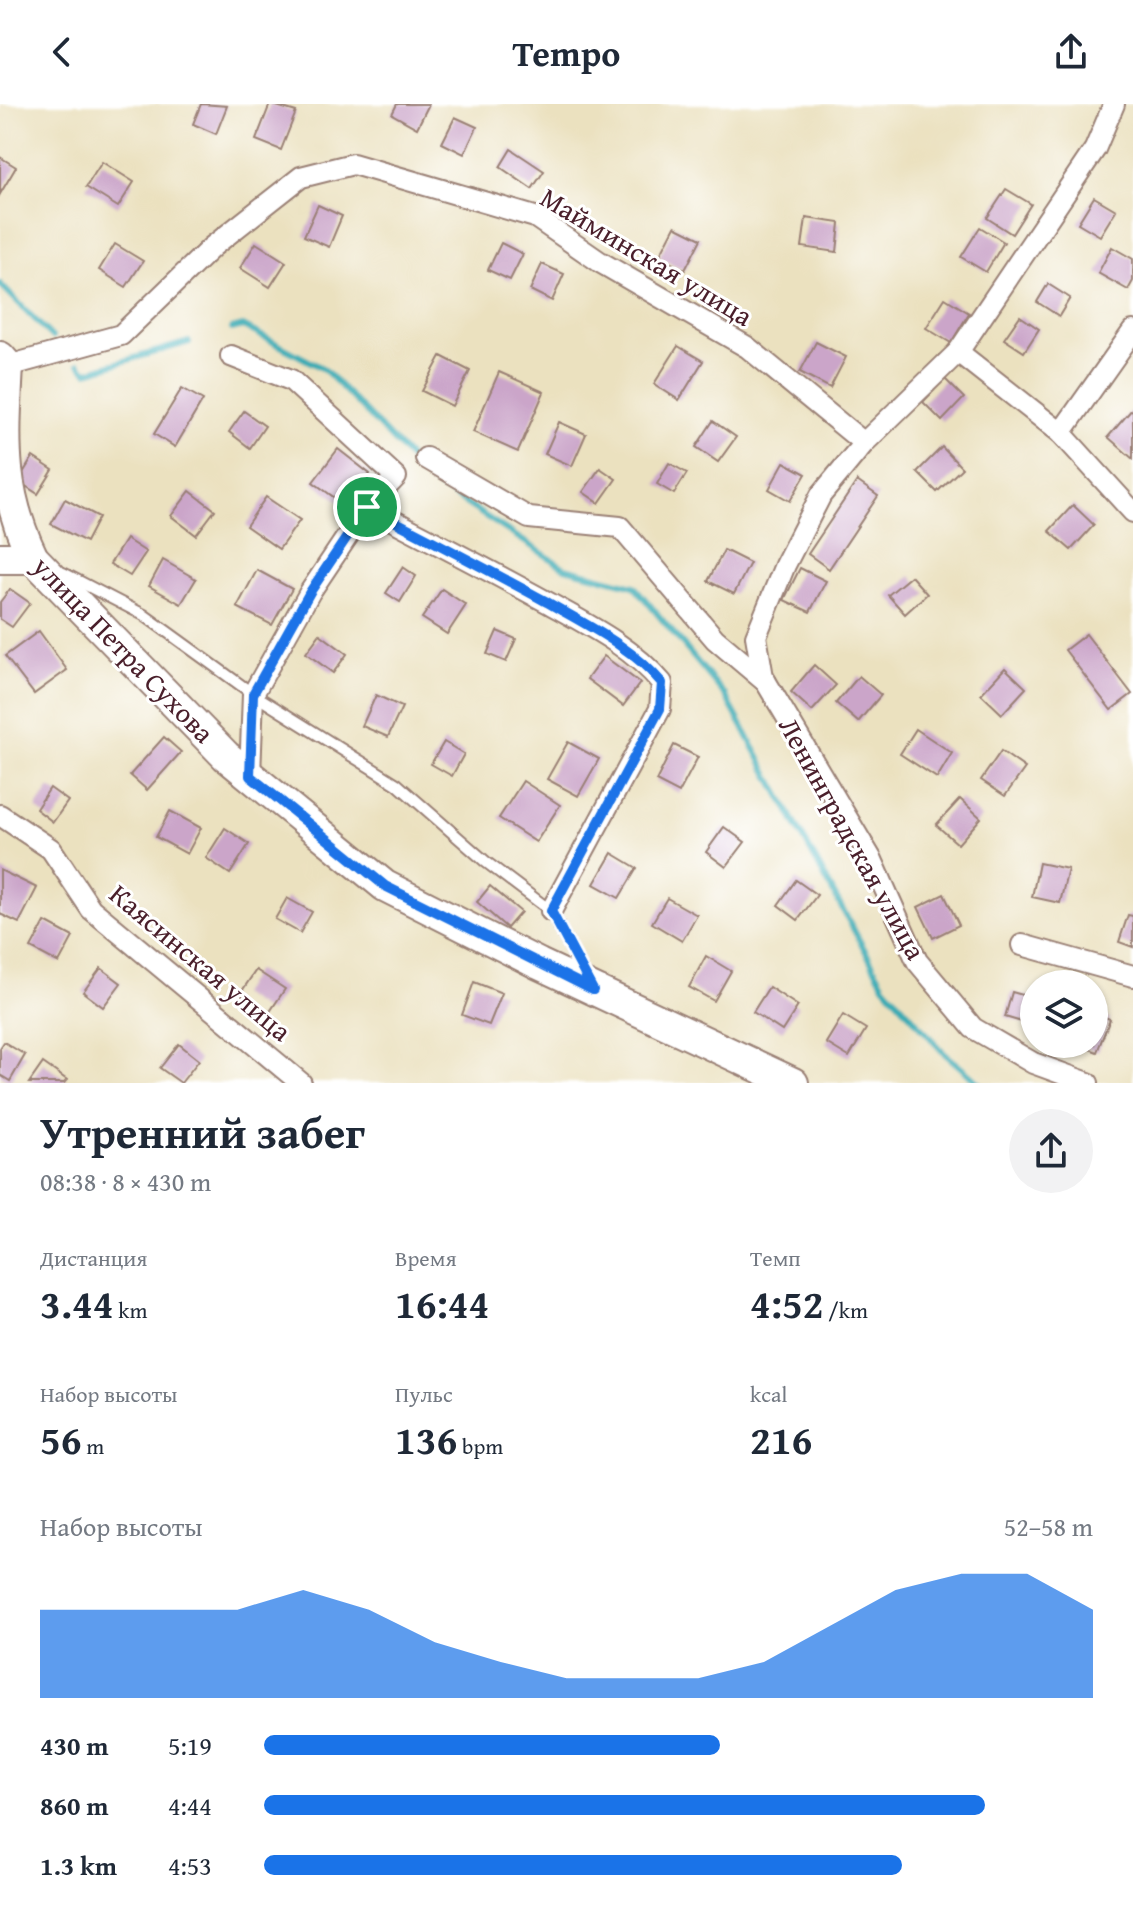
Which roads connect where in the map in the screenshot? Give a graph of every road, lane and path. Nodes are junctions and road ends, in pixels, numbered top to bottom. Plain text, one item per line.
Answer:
1 (1114, 104) edge
2 (1133, 331) edge
3 (958, 352) junction
4 (231, 356) dead end
5 (4, 362) edge
6 (1061, 433) junction
7 (864, 443) junction
8 (426, 458) dead end
9 (367, 507) junction
10 (1133, 512) edge
11 (0, 558) edge
12 (33, 558) junction
13 (766, 682) junction
14 (253, 694) junction
15 (250, 776) junction
16 (0, 815) edge
17 (551, 911) junction
18 (1022, 945) dead end
19 (1133, 976) edge
20 (593, 990) junction
21 (301, 1083) edge
22 (793, 1083) edge
23 (1088, 1083) edge

1 - 3 street, Ленинградская улица
2 - 6 street
3 - 6 street
3 - 7 street, Ленинградская улица
4 - 9 street
5 - 7 street, Майминская улица
5 - 12 street, улица Петра Сухова
6 - 10 street
7 - 13 street, Ленинградская улица
8 - 13 street, Ленинградская улица
9 - 14 street
9 - 17 street
11 - 12 street
12 - 14 lane
12 - 15 street, улица Петра Сухова
13 - 23 street, Ленинградская улица
14 - 15 street
14 - 17 lane
15 - 20 street, улица Петра Сухова
16 - 21 street, Каясинская улица
17 - 20 lane
18 - 19 street
20 - 22 street, улица Петра Сухова

